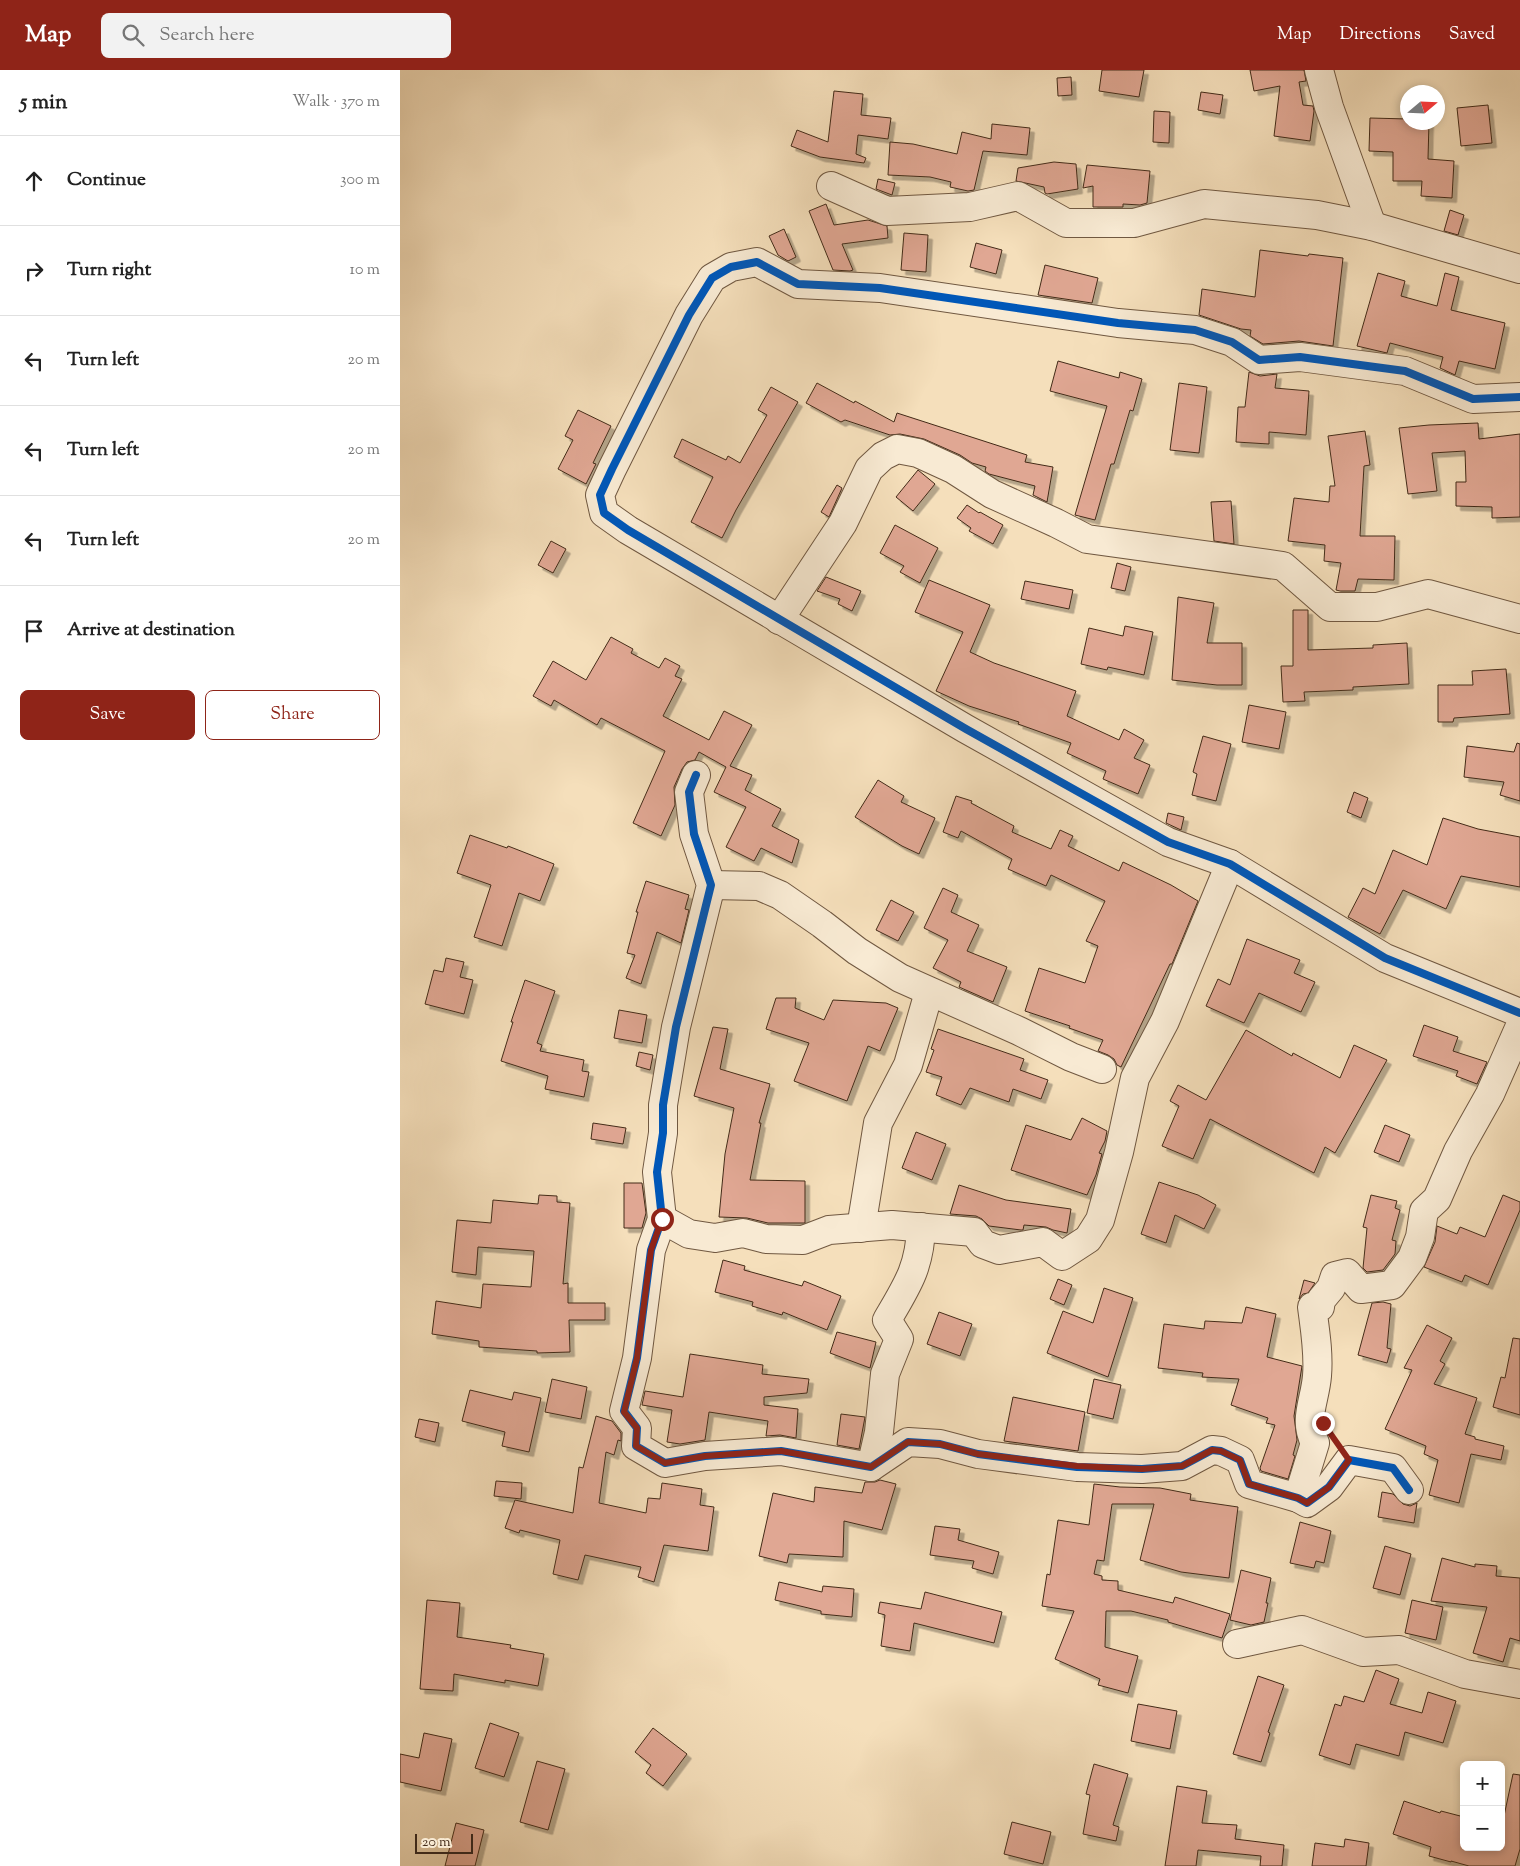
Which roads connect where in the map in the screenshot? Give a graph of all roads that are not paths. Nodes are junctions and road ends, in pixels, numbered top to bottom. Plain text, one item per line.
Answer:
1 (1319, 70) edge
2 (831, 186) dead end
3 (1372, 226) junction
4 (1520, 269) edge
5 (1520, 397) edge
6 (779, 620) junction
7 (1520, 620) edge
8 (696, 774) dead end
9 (1230, 864) junction
10 (711, 885) junction
11 (929, 992) junction
12 (1520, 1013) edge
13 (1520, 1026) edge
14 (1102, 1069) dead end
15 (662, 1219) junction
16 (921, 1227) junction
17 (861, 1228) junction
18 (1311, 1402) junction
19 (1349, 1460) junction
20 (871, 1467) junction
21 (1409, 1490) dead end
22 (1298, 1498) junction
23 (1237, 1644) dead end
24 (1520, 1684) edge

1 - 3 street
2 - 3 street
3 - 4 street
5 - 6 street
6 - 7 street
6 - 9 street
8 - 10 street
9 - 12 street
9 - 16 street
10 - 11 street
10 - 15 street
11 - 14 street
11 - 17 street
13 - 18 street
15 - 17 street
15 - 20 street
16 - 17 street
16 - 20 street
18 - 19 street
18 - 22 street
19 - 21 street
19 - 22 street
20 - 22 street
23 - 24 street

